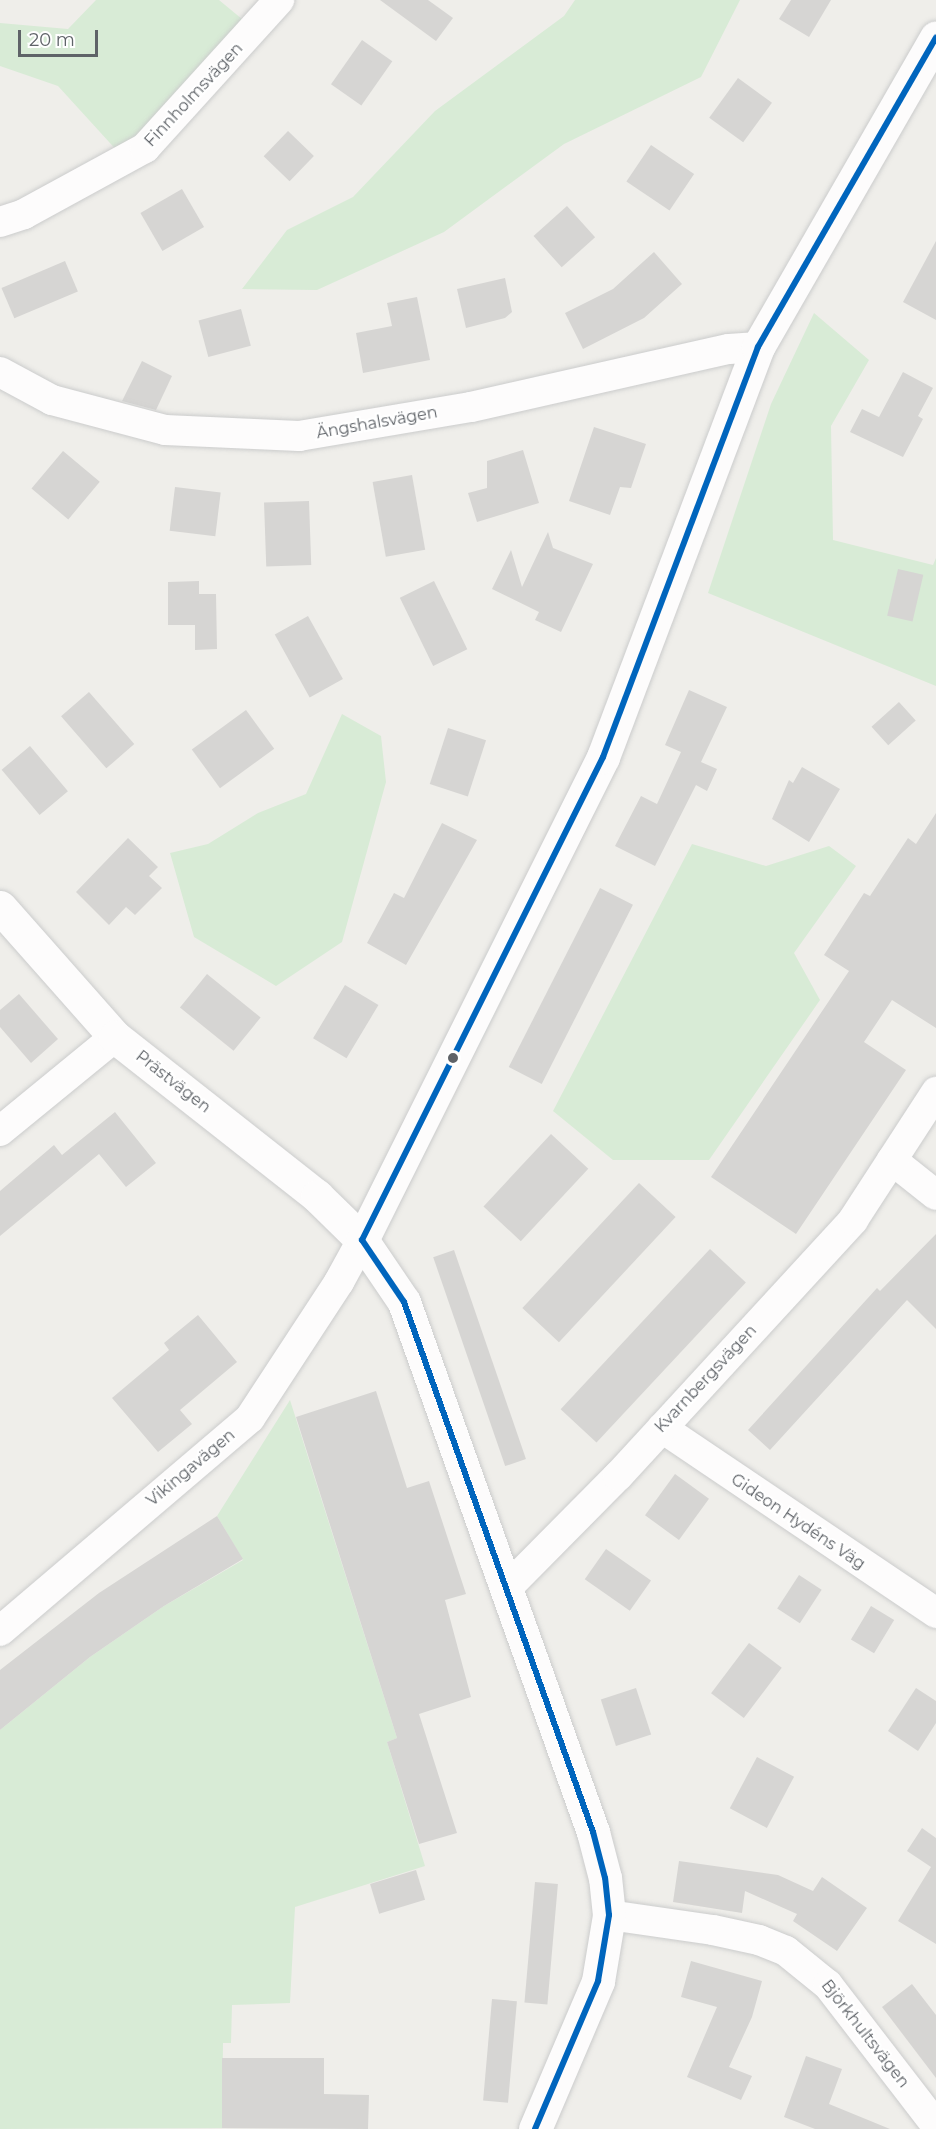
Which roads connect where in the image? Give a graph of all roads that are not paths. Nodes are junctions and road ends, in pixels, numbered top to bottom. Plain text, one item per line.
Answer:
1 (279, 0) edge
2 (936, 38) edge
3 (0, 222) edge
4 (758, 347) junction
5 (0, 372) edge
6 (0, 907) edge
7 (115, 1037) junction
8 (936, 1092) edge
9 (0, 1131) edge
10 (892, 1160) junction
11 (936, 1194) edge
12 (362, 1240) junction
13 (662, 1428) junction
14 (507, 1588) junction
15 (936, 1613) edge
16 (0, 1631) edge
17 (609, 1915) junction
18 (936, 2125) edge
19 (535, 2129) edge

1 - 3 street, Finnholmsvägen
2 - 4 street
4 - 5 street, Ängshalsvägen
4 - 12 street
6 - 7 street, Prästvägen
7 - 9 street
7 - 12 street, Prästvägen
8 - 10 street, Kvarnbergsvägen
10 - 11 street
10 - 13 street, Kvarnbergsvägen
12 - 14 street, Prästvägen
12 - 16 street, Vikingavägen
13 - 14 street, Kvarnbergsvägen
13 - 15 street, Gideon Hydéns Väg
14 - 17 street, Prästvägen
17 - 18 street, Björkhultsvägen
17 - 19 street

